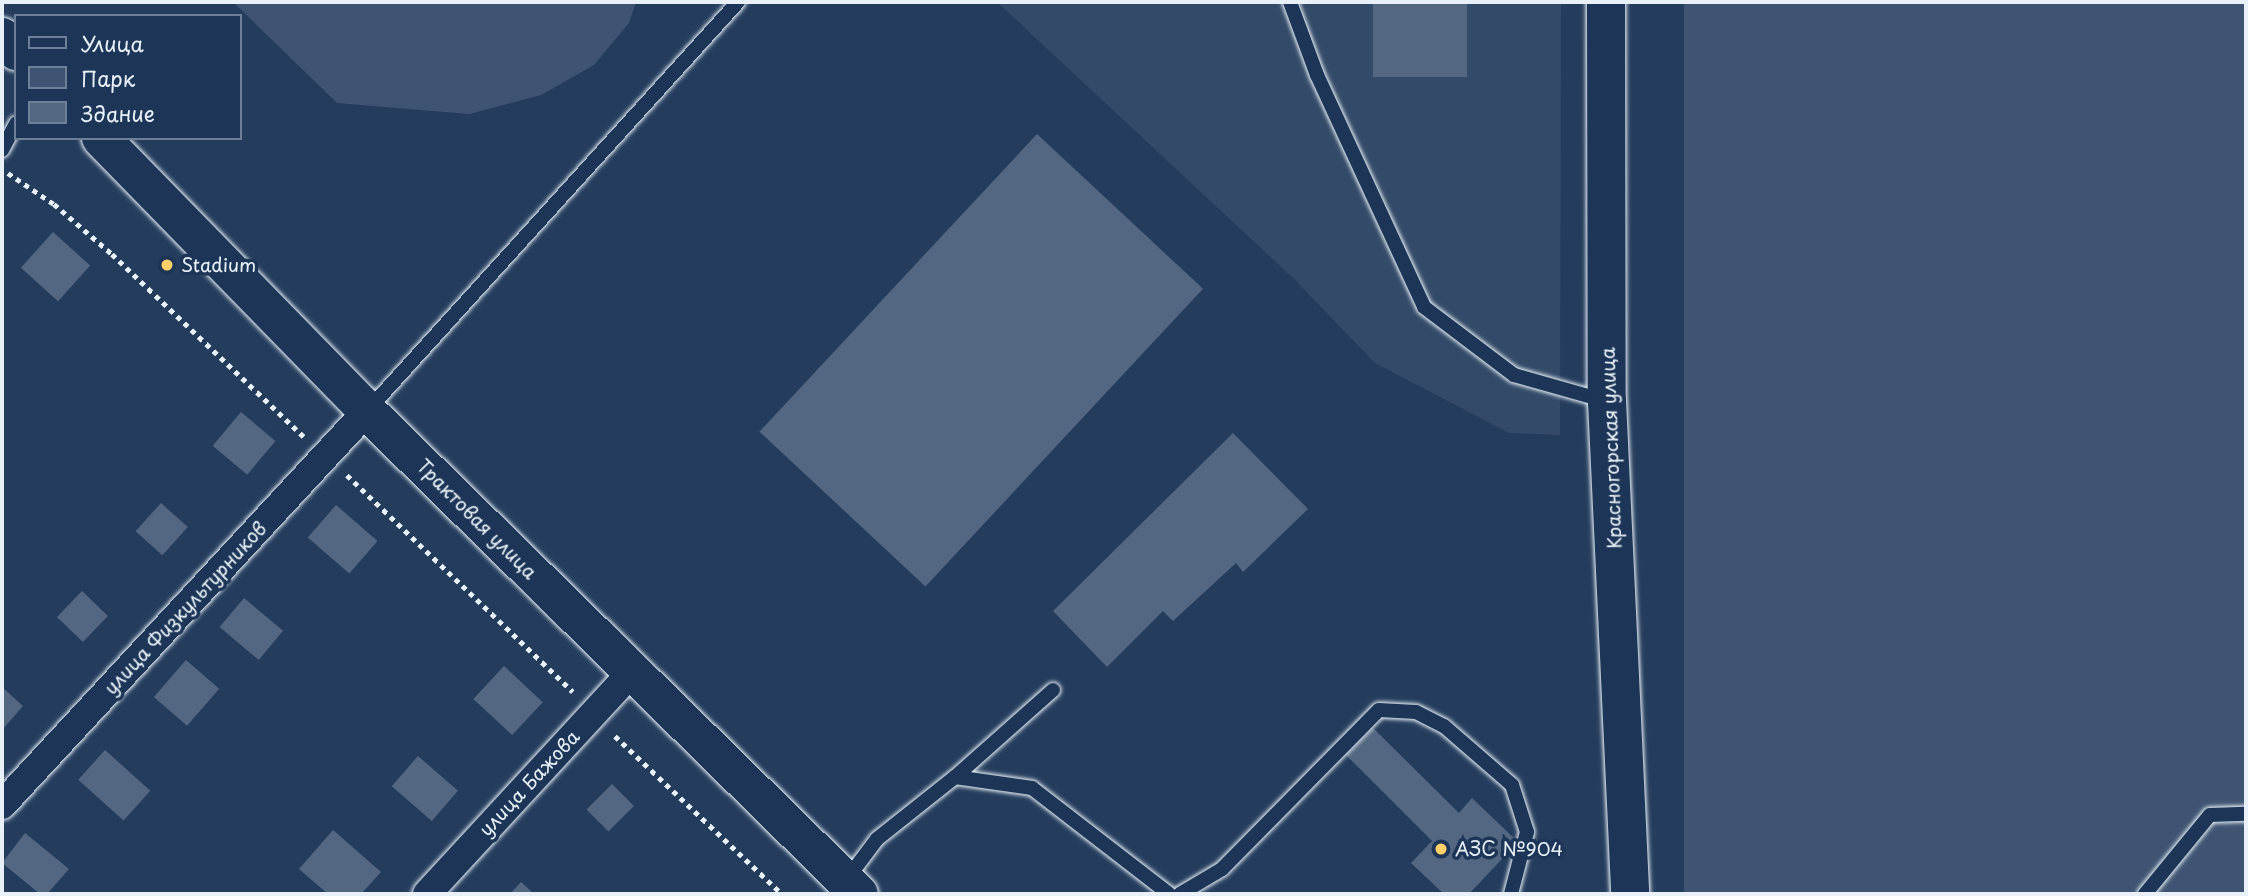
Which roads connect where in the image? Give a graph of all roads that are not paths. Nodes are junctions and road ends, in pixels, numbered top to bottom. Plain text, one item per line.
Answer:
1 (738, 2) edge
2 (1290, 2) edge
3 (1606, 2) edge
4 (14, 128) edge
5 (103, 140) edge
6 (2, 150) edge
7 (1607, 401) junction
8 (367, 411) junction
9 (632, 672) junction
10 (1053, 690) dead end
11 (955, 777) junction
12 (2, 804) edge
13 (2246, 814) edge
14 (853, 888) edge
15 (427, 894) edge
16 (1169, 894) edge
17 (1180, 894) edge
18 (1511, 894) edge
19 (1630, 894) edge
20 (2145, 894) edge

1 - 8 lane
2 - 7 lane
3 - 7 main road, Красногорская улица
4 - 6 lane
5 - 8 main road, Трактовая улица
7 - 19 main road, Красногорская улица
8 - 9 main road, Трактовая улица
8 - 12 street, улица Физкультурников
9 - 14 main road, Трактовая улица
9 - 15 street, улица Бажова
10 - 11 lane
11 - 14 lane
11 - 16 lane
13 - 20 lane
17 - 18 lane

